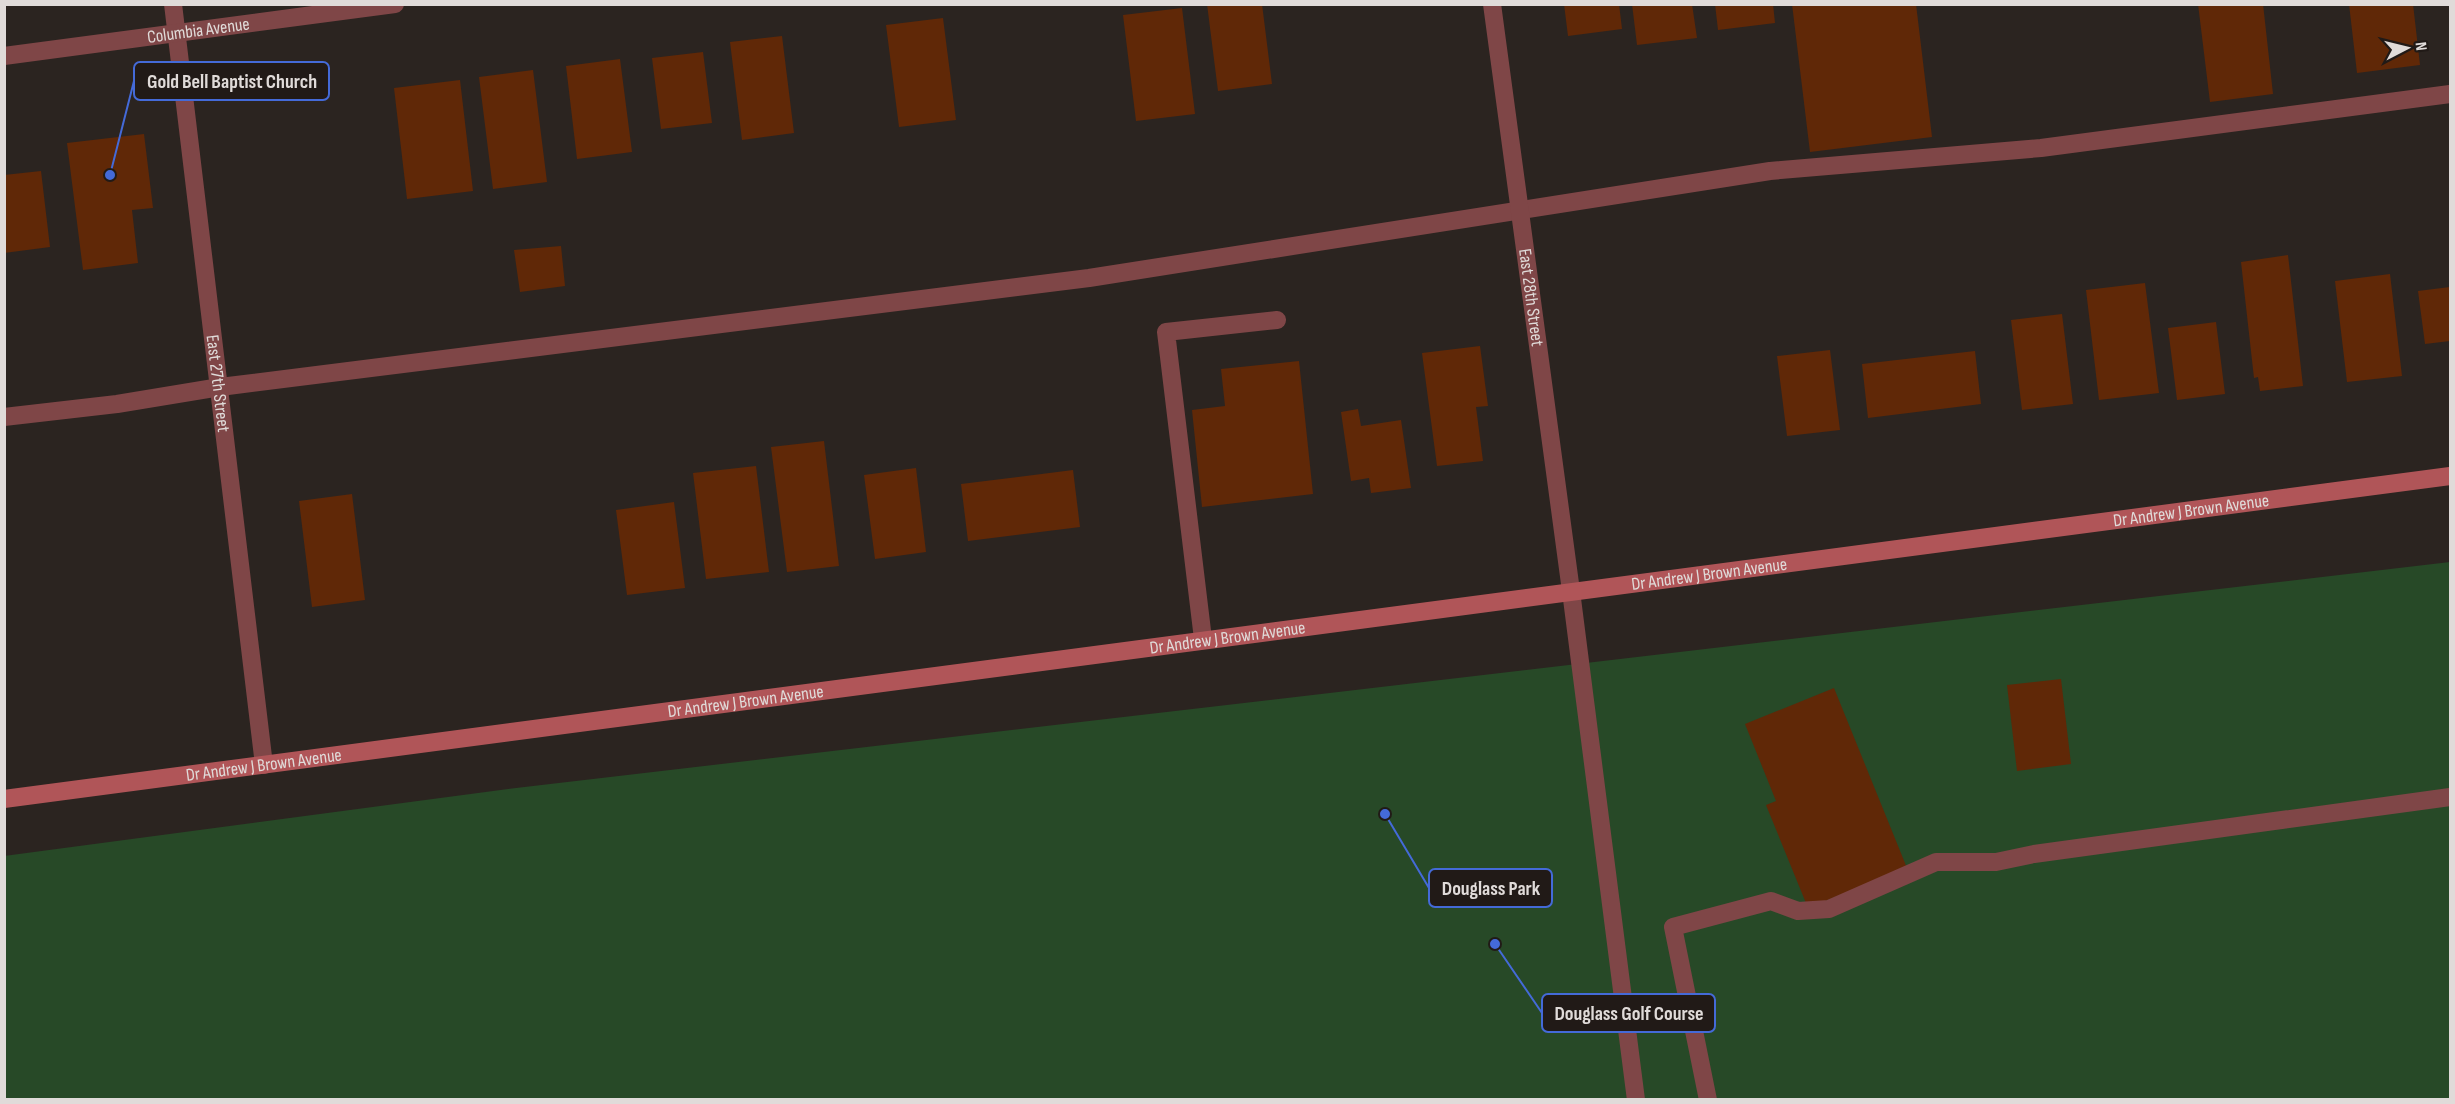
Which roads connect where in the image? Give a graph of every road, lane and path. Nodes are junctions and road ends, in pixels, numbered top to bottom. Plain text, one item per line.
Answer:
1 (173, 4) edge
2 (395, 4) edge
3 (1492, 4) edge
4 (178, 33) junction
5 (4, 56) edge
6 (2451, 94) edge
7 (1520, 212) junction
8 (1277, 320) dead end
9 (220, 387) junction
10 (4, 417) edge
11 (2451, 476) edge
12 (1571, 591) junction
13 (1203, 639) junction
14 (264, 765) junction
15 (2451, 797) edge
16 (4, 799) edge
17 (1636, 1100) edge
18 (1708, 1100) edge

1 - 4 street, East 27th Street
2 - 4 street, Columbia Avenue
3 - 7 street, East 28th Street
4 - 5 street, Columbia Avenue
4 - 9 street, East 27th Street
6 - 7 street
7 - 9 street
7 - 12 street, East 28th Street
8 - 13 street
9 - 10 street
9 - 14 street, East 27th Street
11 - 12 main road, Dr Andrew J Brown Avenue
12 - 13 main road, Dr Andrew J Brown Avenue
12 - 17 street, East 28th Street
13 - 14 main road, Dr Andrew J Brown Avenue
14 - 16 main road, Dr Andrew J Brown Avenue
15 - 18 street

